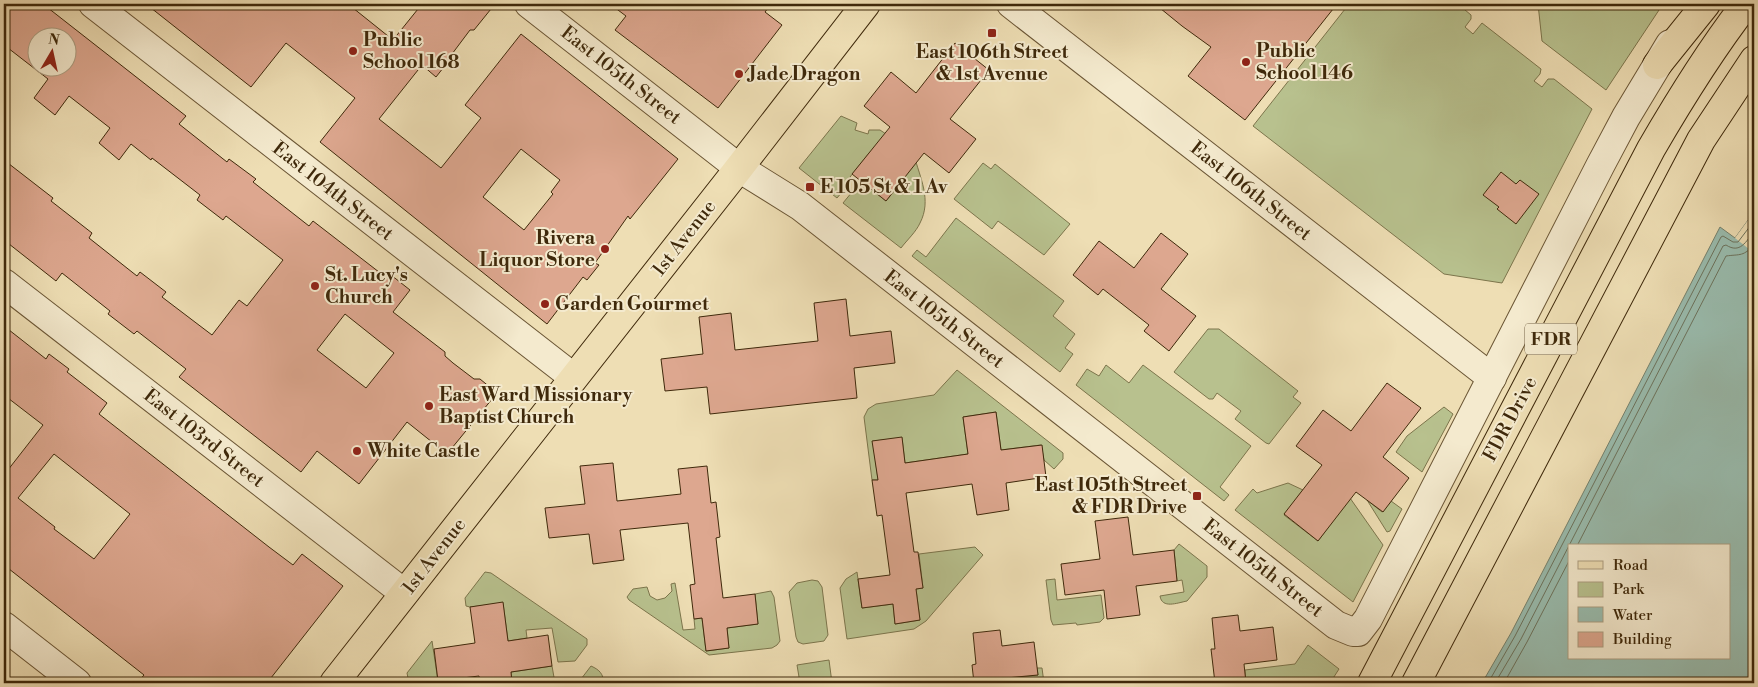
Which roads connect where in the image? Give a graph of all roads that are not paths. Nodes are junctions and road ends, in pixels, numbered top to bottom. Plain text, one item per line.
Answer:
1 (93, 4) edge
2 (529, 4) edge
3 (866, 4) edge
4 (1011, 4) edge
5 (1693, 4) edge
6 (1706, 4) edge
7 (1746, 4) edge
8 (1754, 60) edge
9 (1657, 65) junction
10 (739, 168) junction
11 (4, 283) edge
12 (573, 377) junction
13 (1492, 378) junction
14 (404, 593) junction
15 (4, 626) edge
16 (1358, 632) joint
17 (77, 683) edge
18 (334, 683) edge
19 (1372, 683) edge
20 (1416, 683) edge

1 - 12 street, East 104th Street
2 - 10 street, East 105th Street
3 - 10 main road, 1st Avenue
4 - 13 street, East 106th Street
5 - 9 street, FDR Drive
6 - 9 main road
7 - 19 main road, FDR Drive / FDR
8 - 20 main road, FDR Drive / FDR
9 - 13 street, FDR Drive
10 - 12 main road, 1st Avenue
10 - 16 street, East 105th Street
11 - 14 street, East 103rd Street
12 - 14 main road, 1st Avenue
13 - 16 street, FDR Drive
14 - 18 main road, 1st Avenue
15 - 17 street

